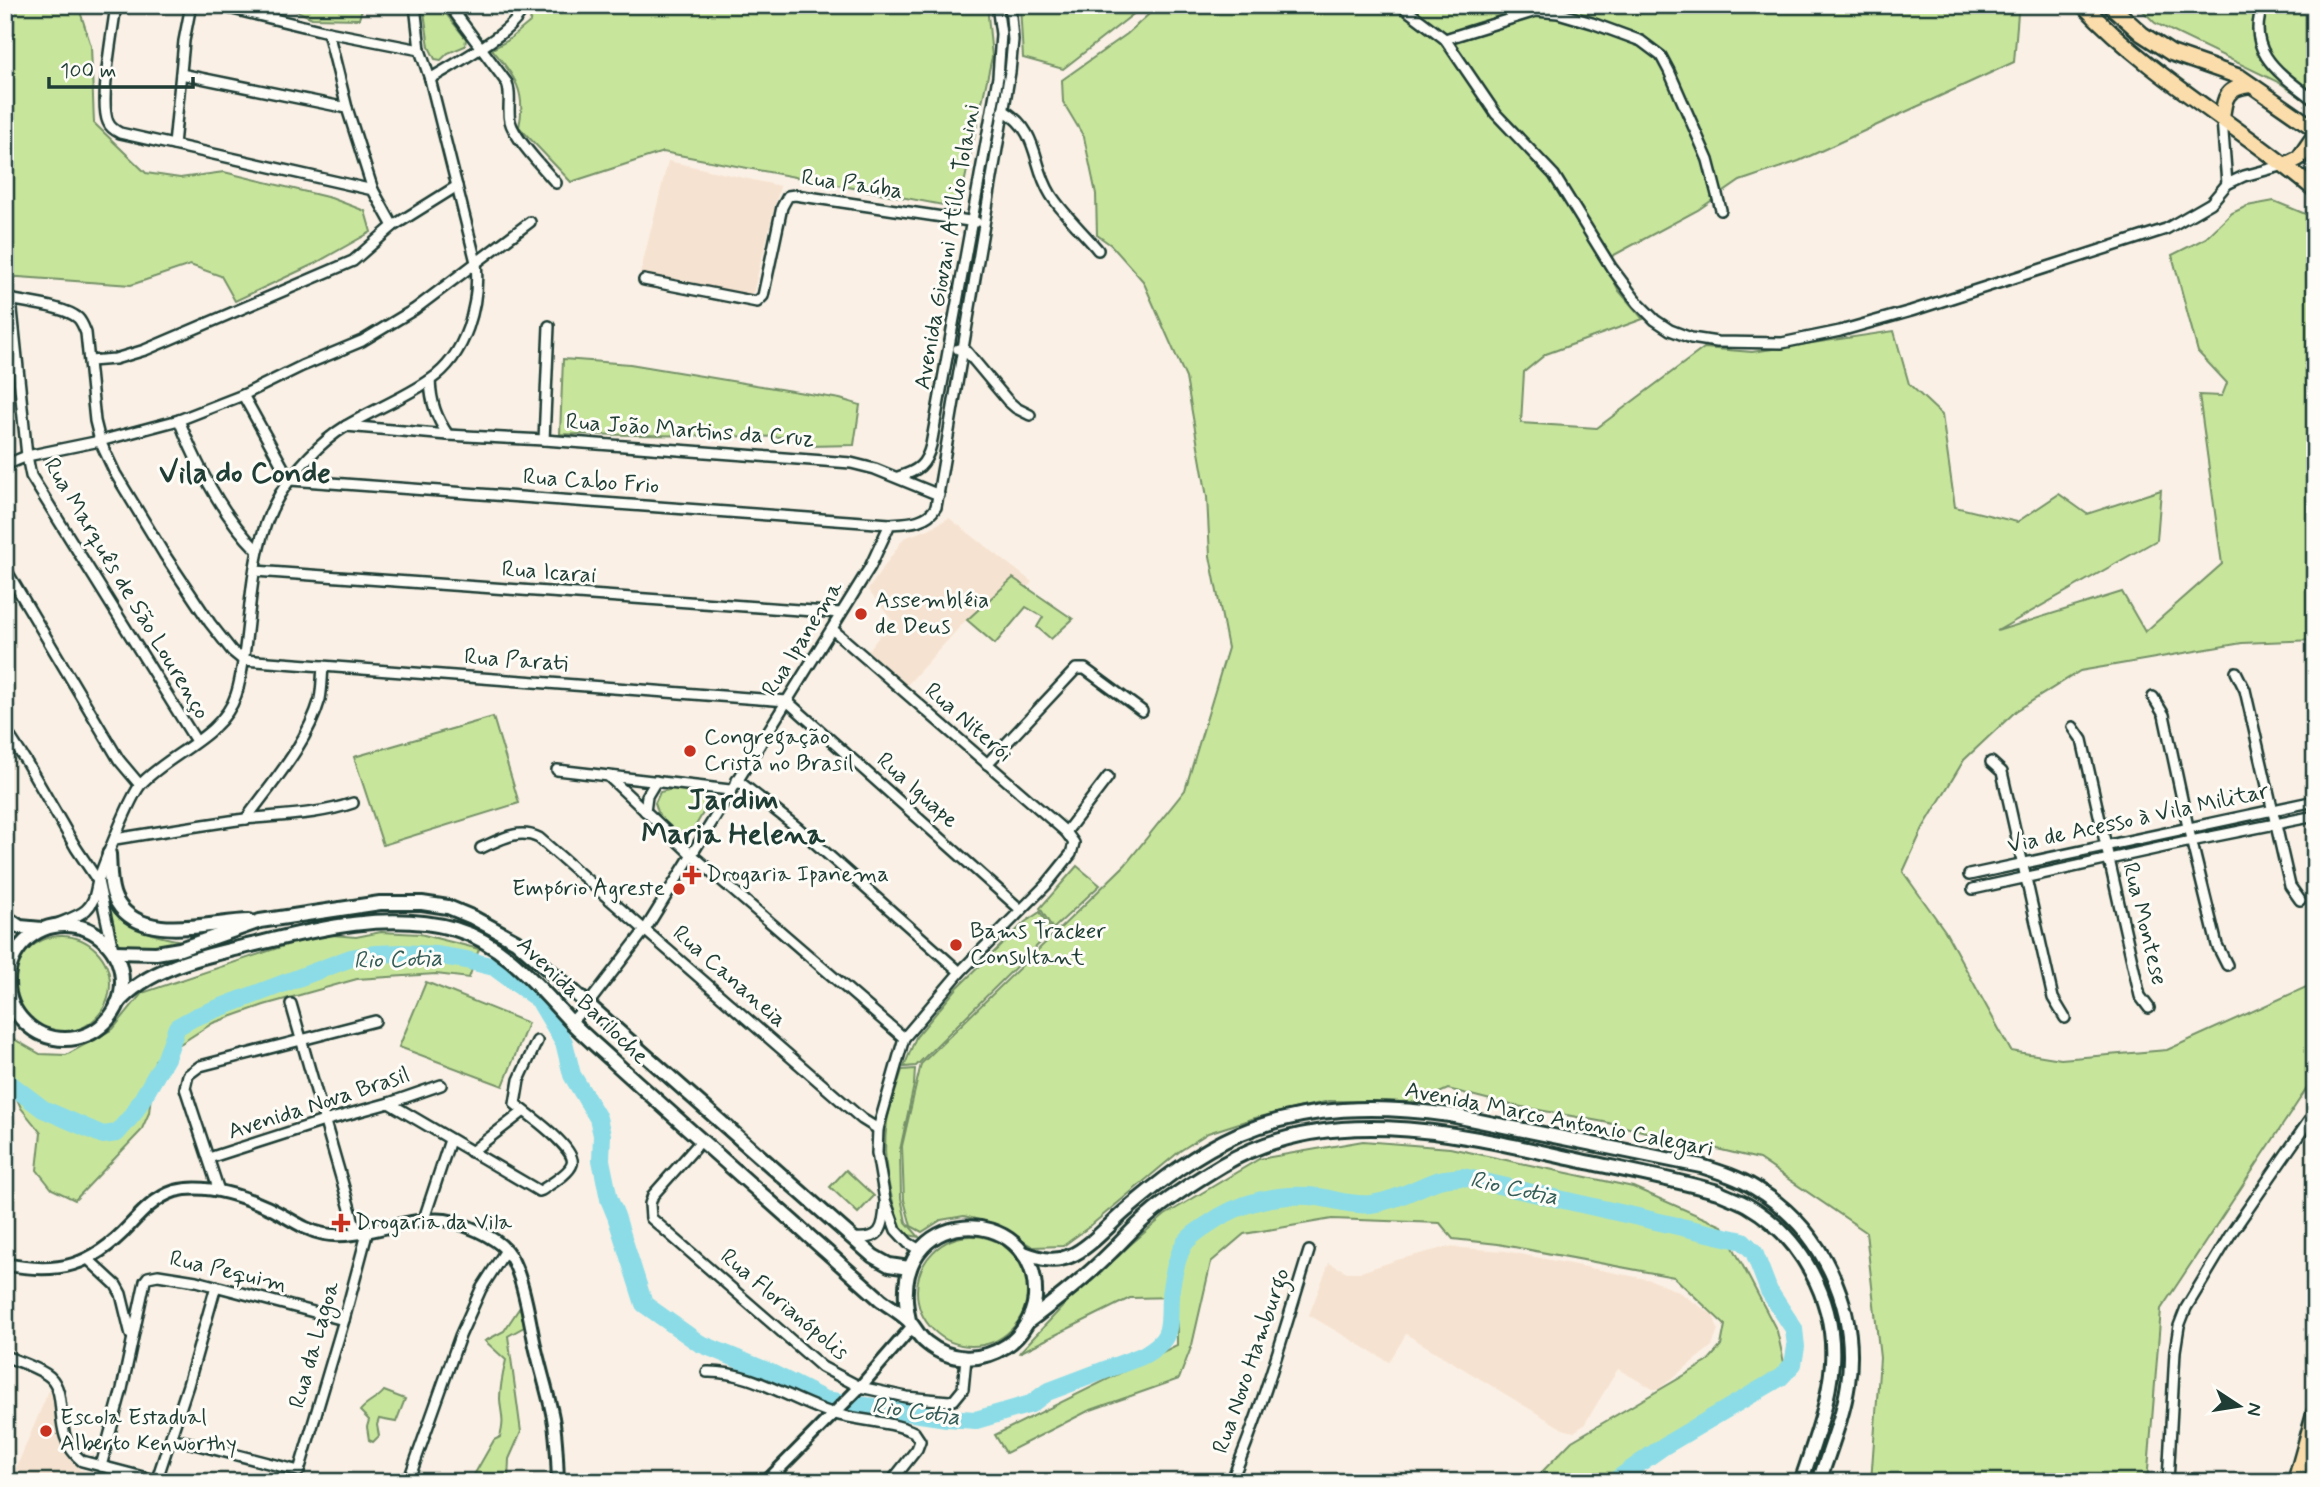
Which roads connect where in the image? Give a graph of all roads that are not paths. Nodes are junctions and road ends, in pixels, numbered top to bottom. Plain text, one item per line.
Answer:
1 (116, 5) edge
2 (191, 5) edge
3 (216, 5) edge
4 (415, 5) edge
5 (449, 5) edge
6 (524, 5) edge
7 (997, 5) edge
8 (1010, 5) edge
9 (1400, 5) edge
10 (2083, 5) edge
11 (2110, 5) edge
12 (2263, 5) edge
13 (328, 32) junction
14 (1445, 38) junction
15 (480, 47) junction
16 (420, 50) junction
17 (181, 74) junction
18 (430, 79) junction
19 (2250, 85) junction
20 (2315, 101) edge
21 (347, 108) junction
22 (1003, 110) junction
23 (2222, 119) junction
24 (2315, 129) edge
25 (2315, 135) edge
26 (174, 145) junction
27 (2285, 164) junction
28 (556, 183) dead end
29 (2227, 184) junction
30 (457, 187) junction
31 (373, 190) junction
32 (2315, 190) edge
33 (1721, 210) dead end
34 (530, 222) dead end
35 (971, 222) junction
36 (984, 224) junction
37 (393, 226) junction
38 (1098, 250) dead end
39 (476, 262) junction
40 (644, 280) dead end
41 (8, 299) edge
42 (549, 326) dead end
43 (950, 348) junction
44 (962, 350) junction
45 (90, 361) junction
46 (430, 380) junction
47 (243, 395) junction
48 (1030, 415) dead end
49 (179, 420) junction
50 (346, 426) junction
51 (448, 435) junction
52 (544, 440) junction
53 (100, 441) junction
54 (27, 456) junction
55 (5, 465) edge
56 (898, 477) junction
57 (290, 480) junction
58 (924, 489) junction
59 (939, 495) junction
60 (936, 506) junction
61 (890, 524) junction
62 (257, 550) junction
63 (5, 568) edge
64 (255, 571) junction
65 (841, 613) junction
66 (832, 629) junction
67 (243, 660) junction
68 (323, 666) junction
69 (2236, 672) dead end
70 (2153, 697) dead end
71 (787, 701) junction
72 (1142, 711) dead end
73 (2073, 727) dead end
74 (5, 729) edge
75 (196, 741) junction
76 (1991, 762) dead end
77 (987, 764) junction
78 (557, 770) dead end
79 (608, 776) junction
80 (1108, 777) dead end
81 (737, 780) junction
82 (656, 781) junction
83 (140, 785) junction
84 (730, 790) junction
85 (2315, 801) edge
86 (353, 803) dead end
87 (2272, 810) junction
88 (645, 811) junction
89 (2315, 816) edge
90 (246, 819) junction
91 (2276, 824) junction
92 (2188, 827) junction
93 (1066, 832) junction
94 (115, 839) junction
95 (2191, 841) junction
96 (2106, 846) junction
97 (481, 848) dead end
98 (109, 854) junction
99 (691, 854) junction
100 (2108, 859) junction
101 (2023, 862) junction
102 (1969, 875) dead end
103 (2026, 877) junction
104 (98, 881) junction
105 (1973, 889) dead end
106 (2300, 900) dead end
107 (1021, 910) junction
108 (5, 917) edge
109 (260, 921) junction
110 (47, 928) junction
111 (645, 930) junction
112 (114, 951) junction
113 (2227, 965) dead end
114 (7, 969) edge
115 (960, 972) junction
116 (117, 1004) junction
117 (291, 1004) dead end
118 (588, 1004) junction
119 (2149, 1008) dead end
120 (2065, 1018) dead end
121 (375, 1021) dead end
122 (571, 1022) junction
123 (904, 1038) junction
124 (300, 1040) junction
125 (537, 1041) dead end
126 (441, 1085) dead end
127 (389, 1103) junction
128 (524, 1111) junction
129 (2315, 1112) edge
130 (324, 1121) junction
131 (878, 1129) junction
132 (450, 1140) junction
133 (701, 1141) junction
134 (471, 1152) junction
135 (209, 1158) junction
136 (219, 1191) junction
137 (885, 1200) junction
138 (423, 1222) junction
139 (363, 1231) junction
140 (854, 1238) junction
141 (506, 1250) junction
142 (920, 1250) junction
143 (1309, 1251) dead end
144 (1024, 1253) junction
145 (89, 1260) junction
146 (5, 1264) edge
147 (909, 1268) junction
148 (216, 1286) junction
149 (344, 1320) junction
150 (1028, 1321) junction
151 (910, 1324) junction
152 (133, 1340) junction
153 (5, 1356) edge
154 (966, 1358) junction
155 (707, 1372) dead end
156 (860, 1387) junction
157 (2315, 1411) edge
158 (835, 1412) junction
159 (170, 1438) junction
160 (101, 1466) junction
161 (158, 1481) edge
162 (408, 1482) edge
163 (558, 1482) edge
164 (766, 1482) edge
165 (891, 1482) edge
166 (1231, 1482) edge
167 (1801, 1482) edge
168 (1819, 1482) edge
169 (2168, 1482) edge
170 (2295, 1482) edge

1 - 26 street
2 - 17 street
3 - 13 street
4 - 16 street
5 - 15 street
6 - 15 street
7 - 35 street, Avenida Giovani Atílio Tolaini
8 - 22 street, Avenida Giovani Atílio Tolaini
9 - 14 street
10 - 23 main road
11 - 19 main road
12 - 20 street
13 - 16 street
13 - 21 street
14 - 29 street
14 - 33 street
15 - 18 street
15 - 28 street
16 - 18 street
17 - 21 street
17 - 26 street
18 - 30 street
19 - 23 main road
19 - 24 main road
21 - 31 street
22 - 36 street, Avenida Giovani Atílio Tolaini
22 - 38 street
23 - 27 main road
23 - 29 street
25 - 27 main road
26 - 31 street
27 - 29 street
27 - 32 main road
30 - 37 street
30 - 39 street
31 - 37 street
34 - 39 street
35 - 36 street
35 - 40 street, Rua Paúba
35 - 43 street, Avenida Giovani Atílio Tolaini
36 - 44 street, Avenida Giovani Atílio Tolaini
37 - 45 street
39 - 46 street
39 - 47 street
41 - 45 street
41 - 54 street, Rua Marquês de São Lourenço
42 - 52 street
43 - 44 street
43 - 56 street, Avenida Giovani Atílio Tolaini
44 - 48 street
44 - 59 street, Avenida Giovani Atílio Tolaini
45 - 53 street
46 - 50 street
46 - 51 street
47 - 49 street
47 - 57 street
49 - 53 street
49 - 62 street
50 - 51 street, Rua João Martins da Cruz
50 - 57 street
51 - 52 street, Rua João Martins da Cruz
52 - 56 street, Rua João Martins da Cruz
53 - 54 street
53 - 67 street
54 - 55 street
54 - 75 street, Rua Marquês de São Lourenço
56 - 58 street, Rua João Martins da Cruz
57 - 61 street, Rua Cabo Frio
57 - 62 street
58 - 59 street, Rua João Martins da Cruz
58 - 60 street
59 - 60 street, Avenida Giovani Atílio Tolaini
60 - 61 street
61 - 65 street, Rua Ipanema
62 - 64 street
63 - 83 street
64 - 65 street, Rua Icarai
64 - 67 street
65 - 66 street, Rua Ipanema
66 - 71 street, Rua Ipanema
66 - 77 street, Rua Niterói
67 - 68 street, Rua Parati
67 - 75 street
68 - 71 street, Rua Parati
68 - 90 street
69 - 87 street
70 - 92 street
71 - 81 street, Rua Ipanema
71 - 107 street, Rua Iguape
72 - 77 street
73 - 96 street, Rua Montese
74 - 104 street
75 - 83 street
76 - 101 street
77 - 93 street, Rua Niterói
78 - 79 street
79 - 82 street
79 - 88 street
80 - 93 street
81 - 84 street, Rua Ipanema
81 - 115 street
82 - 84 street
82 - 88 street
83 - 94 street
84 - 99 street, Rua Ipanema
85 - 87 street, Via de Acesso à Vila Militar
86 - 90 street
87 - 91 street
87 - 92 street, Via de Acesso à Vila Militar
88 - 99 street
89 - 91 street
90 - 94 street
91 - 95 street
91 - 106 street
92 - 95 street
92 - 96 street, Via de Acesso à Vila Militar
93 - 107 street, Rua Niterói
94 - 98 street
95 - 100 street
95 - 113 street
96 - 100 street, Rua Montese
96 - 101 street, Via de Acesso à Vila Militar
97 - 111 street, Rua Cananeia
98 - 104 street
98 - 109 main road
99 - 111 street, Rua Ipanema
99 - 123 street
100 - 103 street
100 - 119 street, Rua Montese
101 - 102 street, Via de Acesso à Vila Militar
101 - 103 street
103 - 105 street
103 - 120 street
104 - 110 street
104 - 112 street
107 - 115 street
108 - 110 main road
109 - 112 main road, Avenida Bariloche
109 - 118 main road, Avenida Bariloche
110 - 112 main road
110 - 114 main road
111 - 118 street, Rua Ipanema
111 - 131 street, Rua Cananeia
112 - 116 main road
114 - 116 main road
115 - 123 street
116 - 122 main road, Avenida Bariloche
117 - 124 street
118 - 122 street, Rua Ipanema
118 - 140 main road, Avenida Bariloche
121 - 124 street
122 - 133 main road, Avenida Bariloche
123 - 131 street
124 - 130 street
124 - 135 street
125 - 128 street
126 - 127 street, Avenida Nova Brasil
127 - 130 street, Avenida Nova Brasil
127 - 132 street
128 - 134 street
128 - 134 street
129 - 169 street
130 - 135 street, Avenida Nova Brasil
130 - 139 street
131 - 137 street
132 - 134 street
132 - 138 street
133 - 151 main road, Avenida Bariloche
133 - 156 street, Rua Florianópolis
135 - 136 street
136 - 139 street
136 - 145 street
137 - 140 street
137 - 142 street
138 - 139 street
138 - 141 street
139 - 149 street, Rua da Lagoa
140 - 147 main road, Avenida Bariloche
141 - 162 street
141 - 163 street
142 - 144 main road
142 - 147 main road
143 - 166 street, Rua Novo Hamburgo
144 - 150 main road
144 - 168 main road, Avenida Marco Antonio Calegari
145 - 146 street
145 - 152 street
147 - 151 main road
148 - 149 street, Rua Pequim
148 - 152 street, Rua Pequim
148 - 159 street
149 - 159 street, Rua da Lagoa
150 - 154 main road
150 - 167 main road, Avenida Marco Antonio Calegari
151 - 154 main road
151 - 156 street
152 - 160 street
153 - 160 street
154 - 156 street, Rua Florianópolis
155 - 158 street
156 - 158 street
157 - 170 main road
158 - 164 street
158 - 165 street
159 - 161 street
160 - 161 street

